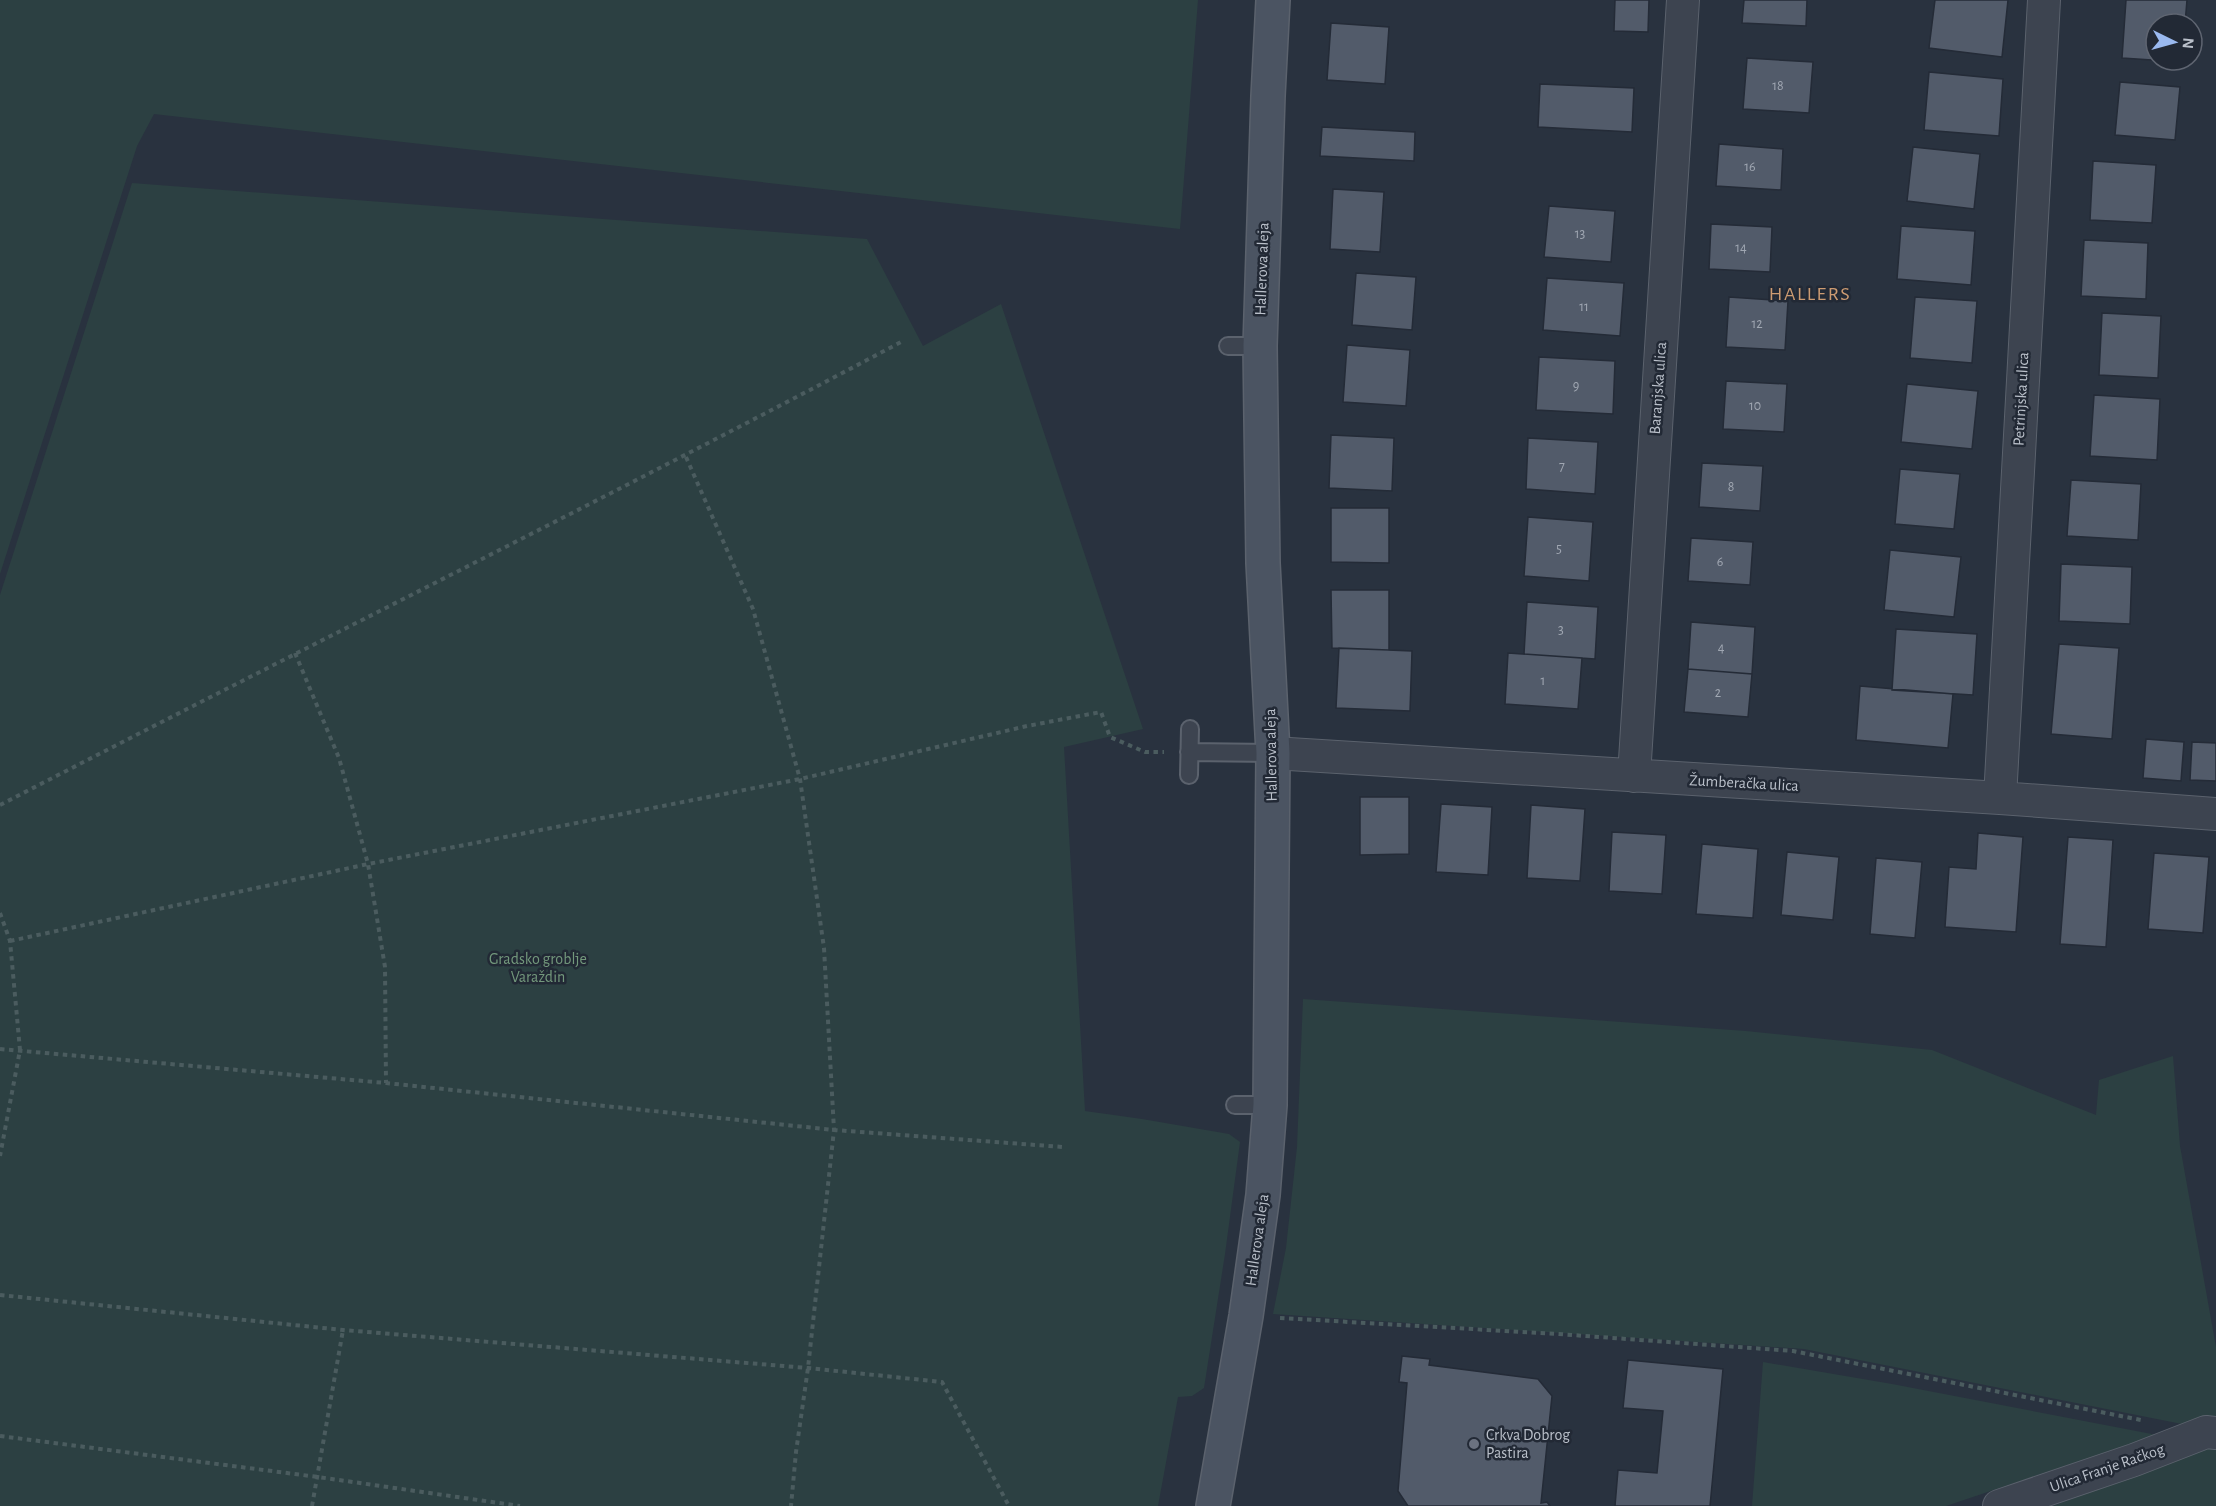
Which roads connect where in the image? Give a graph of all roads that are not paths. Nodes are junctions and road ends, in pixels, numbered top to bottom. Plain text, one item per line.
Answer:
1 (1273, 0) edge
2 (1683, 0) edge
3 (2044, 0) edge
4 (1190, 729) dead end
5 (1189, 752) junction
6 (1273, 753) junction
7 (1189, 775) dead end
8 (1634, 776) junction
9 (2000, 798) junction
10 (2216, 814) edge
11 (1270, 1105) junction
12 (1235, 1106) dead end
13 (2216, 1433) edge
14 (1213, 1506) edge
15 (1999, 1506) edge

1 - 6 main road, Hallerova aleja
2 - 8 street, Baranjska ulica
3 - 9 street, Petrinjska ulica
4 - 5 lane
5 - 6 lane
5 - 7 lane
6 - 8 street, Žumberačka ulica
6 - 11 main road, Hallerova aleja
8 - 9 street, Žumberačka ulica
9 - 10 street, Žumberačka ulica
11 - 12 lane
11 - 14 main road, Hallerova aleja
13 - 15 street, Ulica Franje Račkog

